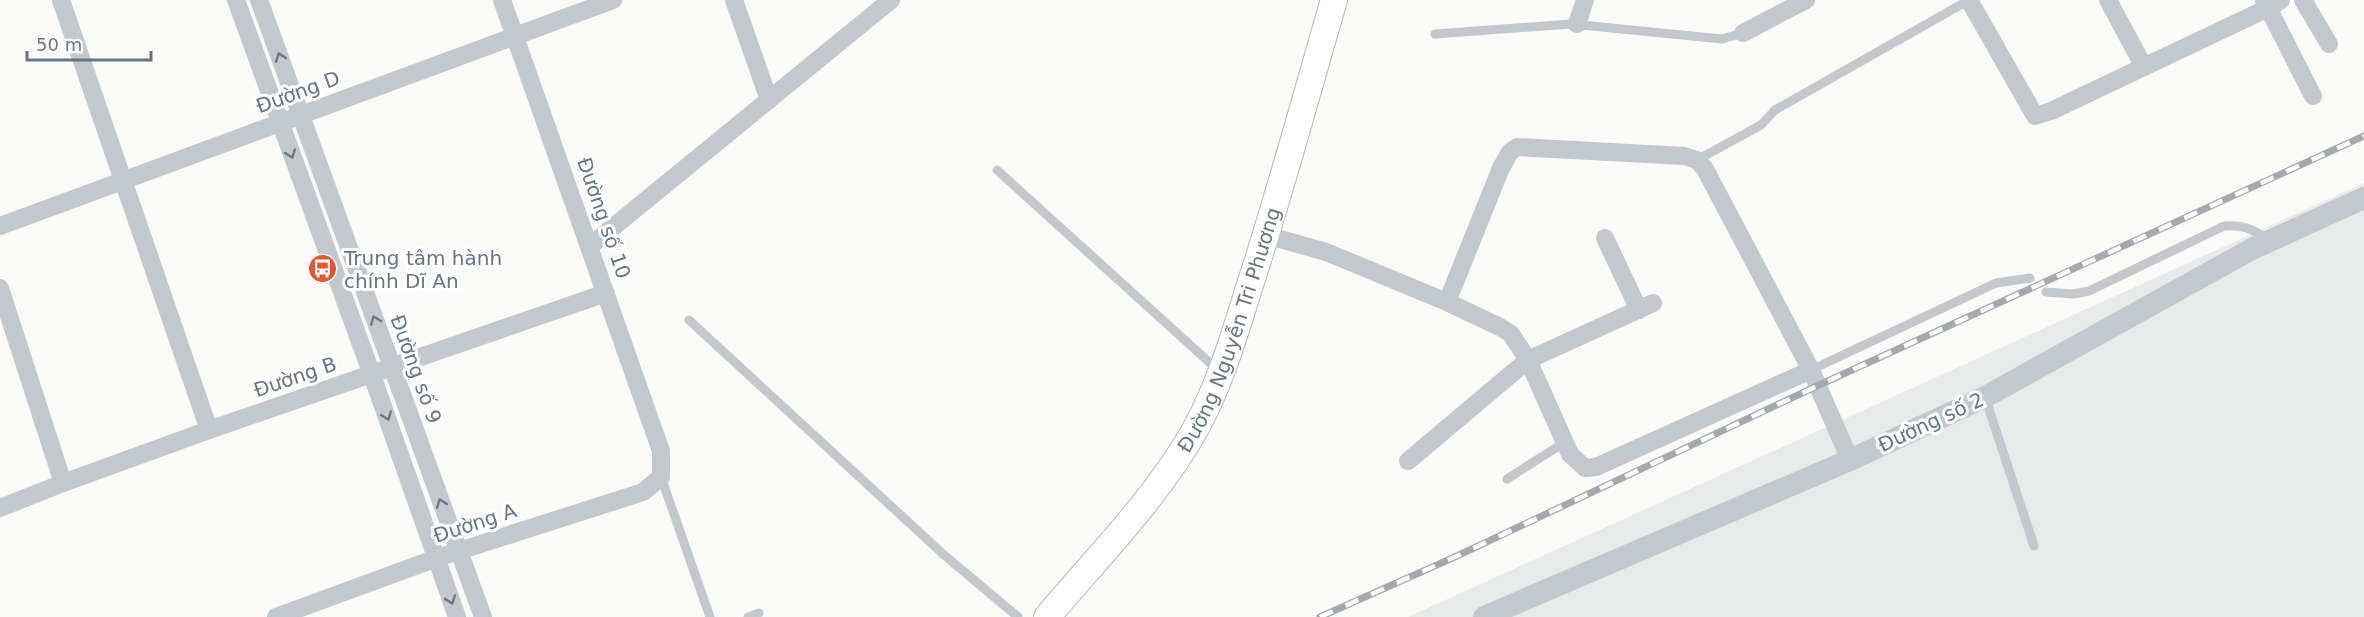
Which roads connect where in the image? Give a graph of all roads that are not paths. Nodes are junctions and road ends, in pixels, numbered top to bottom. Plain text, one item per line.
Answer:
1 (61, 0) edge
2 (236, 0) edge
3 (259, 0) edge
4 (502, 0) edge
5 (613, 0) edge
6 (734, 0) edge
7 (891, 0) edge
8 (1585, 0) edge
9 (1806, 0) edge
10 (1969, 0) edge
11 (2108, 0) edge
12 (2303, 0) edge
13 (1330, 2) edge
14 (2271, 3) edge
15 (1577, 24) junction
16 (1743, 33) joint
17 (1435, 34) dead end
18 (516, 36) junction
19 (2329, 44) dead end
20 (2144, 67) junction
21 (2313, 96) dead end
22 (769, 100) junction
23 (300, 115) junction
24 (279, 123) junction
25 (1697, 160) junction
26 (997, 170) dead end
27 (123, 181) junction
28 (2364, 198) edge
29 (0, 226) edge
30 (1266, 235) junction
31 (1605, 238) dead end
32 (2268, 242) junction
33 (590, 246) junction
34 (2027, 281) dead end
35 (0, 288) edge
36 (2049, 288) dead end
37 (606, 293) junction
38 (1448, 302) junction
39 (689, 320) dead end
40 (1528, 360) junction
41 (392, 368) junction
42 (1811, 370) junction
43 (1221, 374) junction
44 (372, 375) junction
45 (1985, 397) junction
46 (209, 430) junction
47 (1565, 442) junction
48 (1850, 460) junction
49 (1408, 461) dead end
50 (661, 477) junction
51 (1507, 479) dead end
52 (63, 483) junction
53 (0, 508) edge
54 (2034, 546) dead end
55 (459, 552) junction
56 (437, 558) junction
57 (759, 613) dead end
58 (276, 617) edge
59 (457, 617) edge
60 (483, 617) edge
61 (710, 617) edge
62 (748, 617) edge
63 (1018, 617) edge
64 (1047, 617) edge
65 (1484, 617) edge

1 - 27 street
2 - 24 street
23 -> 3 street, Đường số 9
4 - 18 street, Đường số 10
5 - 18 street, Đường D
6 - 22 street
7 - 22 street
8 - 15 street
9 - 16 street
10 - 20 street
10 - 25 lane
11 - 20 street
12 - 19 street
13 - 30 main road, Đường Nguyễn Tri Phương
14 - 20 street
14 - 21 street
15 - 16 lane
15 - 17 lane
18 - 23 street, Đường D
18 - 33 street, Đường số 10
22 - 33 street
23 - 24 street, Đường D
41 -> 23 street, Đường số 9
24 - 27 street, Đường D
24 -> 44 street
25 - 38 street
25 - 42 street
26 - 43 lane
27 - 29 street, Đường D
27 - 46 street
28 - 32 street, Đường số 2
30 - 38 street
30 - 43 main road, Đường Nguyễn Tri Phương
31 - 40 street
32 - 36 lane
32 - 45 street, Đường số 2
33 - 37 street, Đường số 10
34 - 42 lane
35 - 52 street
37 - 41 street, Đường B
37 - 50 street, Đường số 10
38 - 40 street
39 - 63 lane
40 - 47 street
40 - 49 street
41 - 44 street, Đường B
55 -> 41 street, Đường số 9
42 - 47 street
42 - 48 street
43 - 64 main road, Đường Nguyễn Tri Phương
44 - 46 street, Đường B
44 -> 56 street
45 - 48 street, Đường số 2
45 - 54 lane
46 - 52 street, Đường B
47 - 51 lane
48 - 65 street, Đường số 2
50 - 55 street, Đường A
50 - 61 lane
52 - 53 street, Đường B
55 - 56 street, Đường A
55 - 60 street, Đường số 9
56 - 58 street, Đường A
56 -> 59 street
57 - 62 lane

